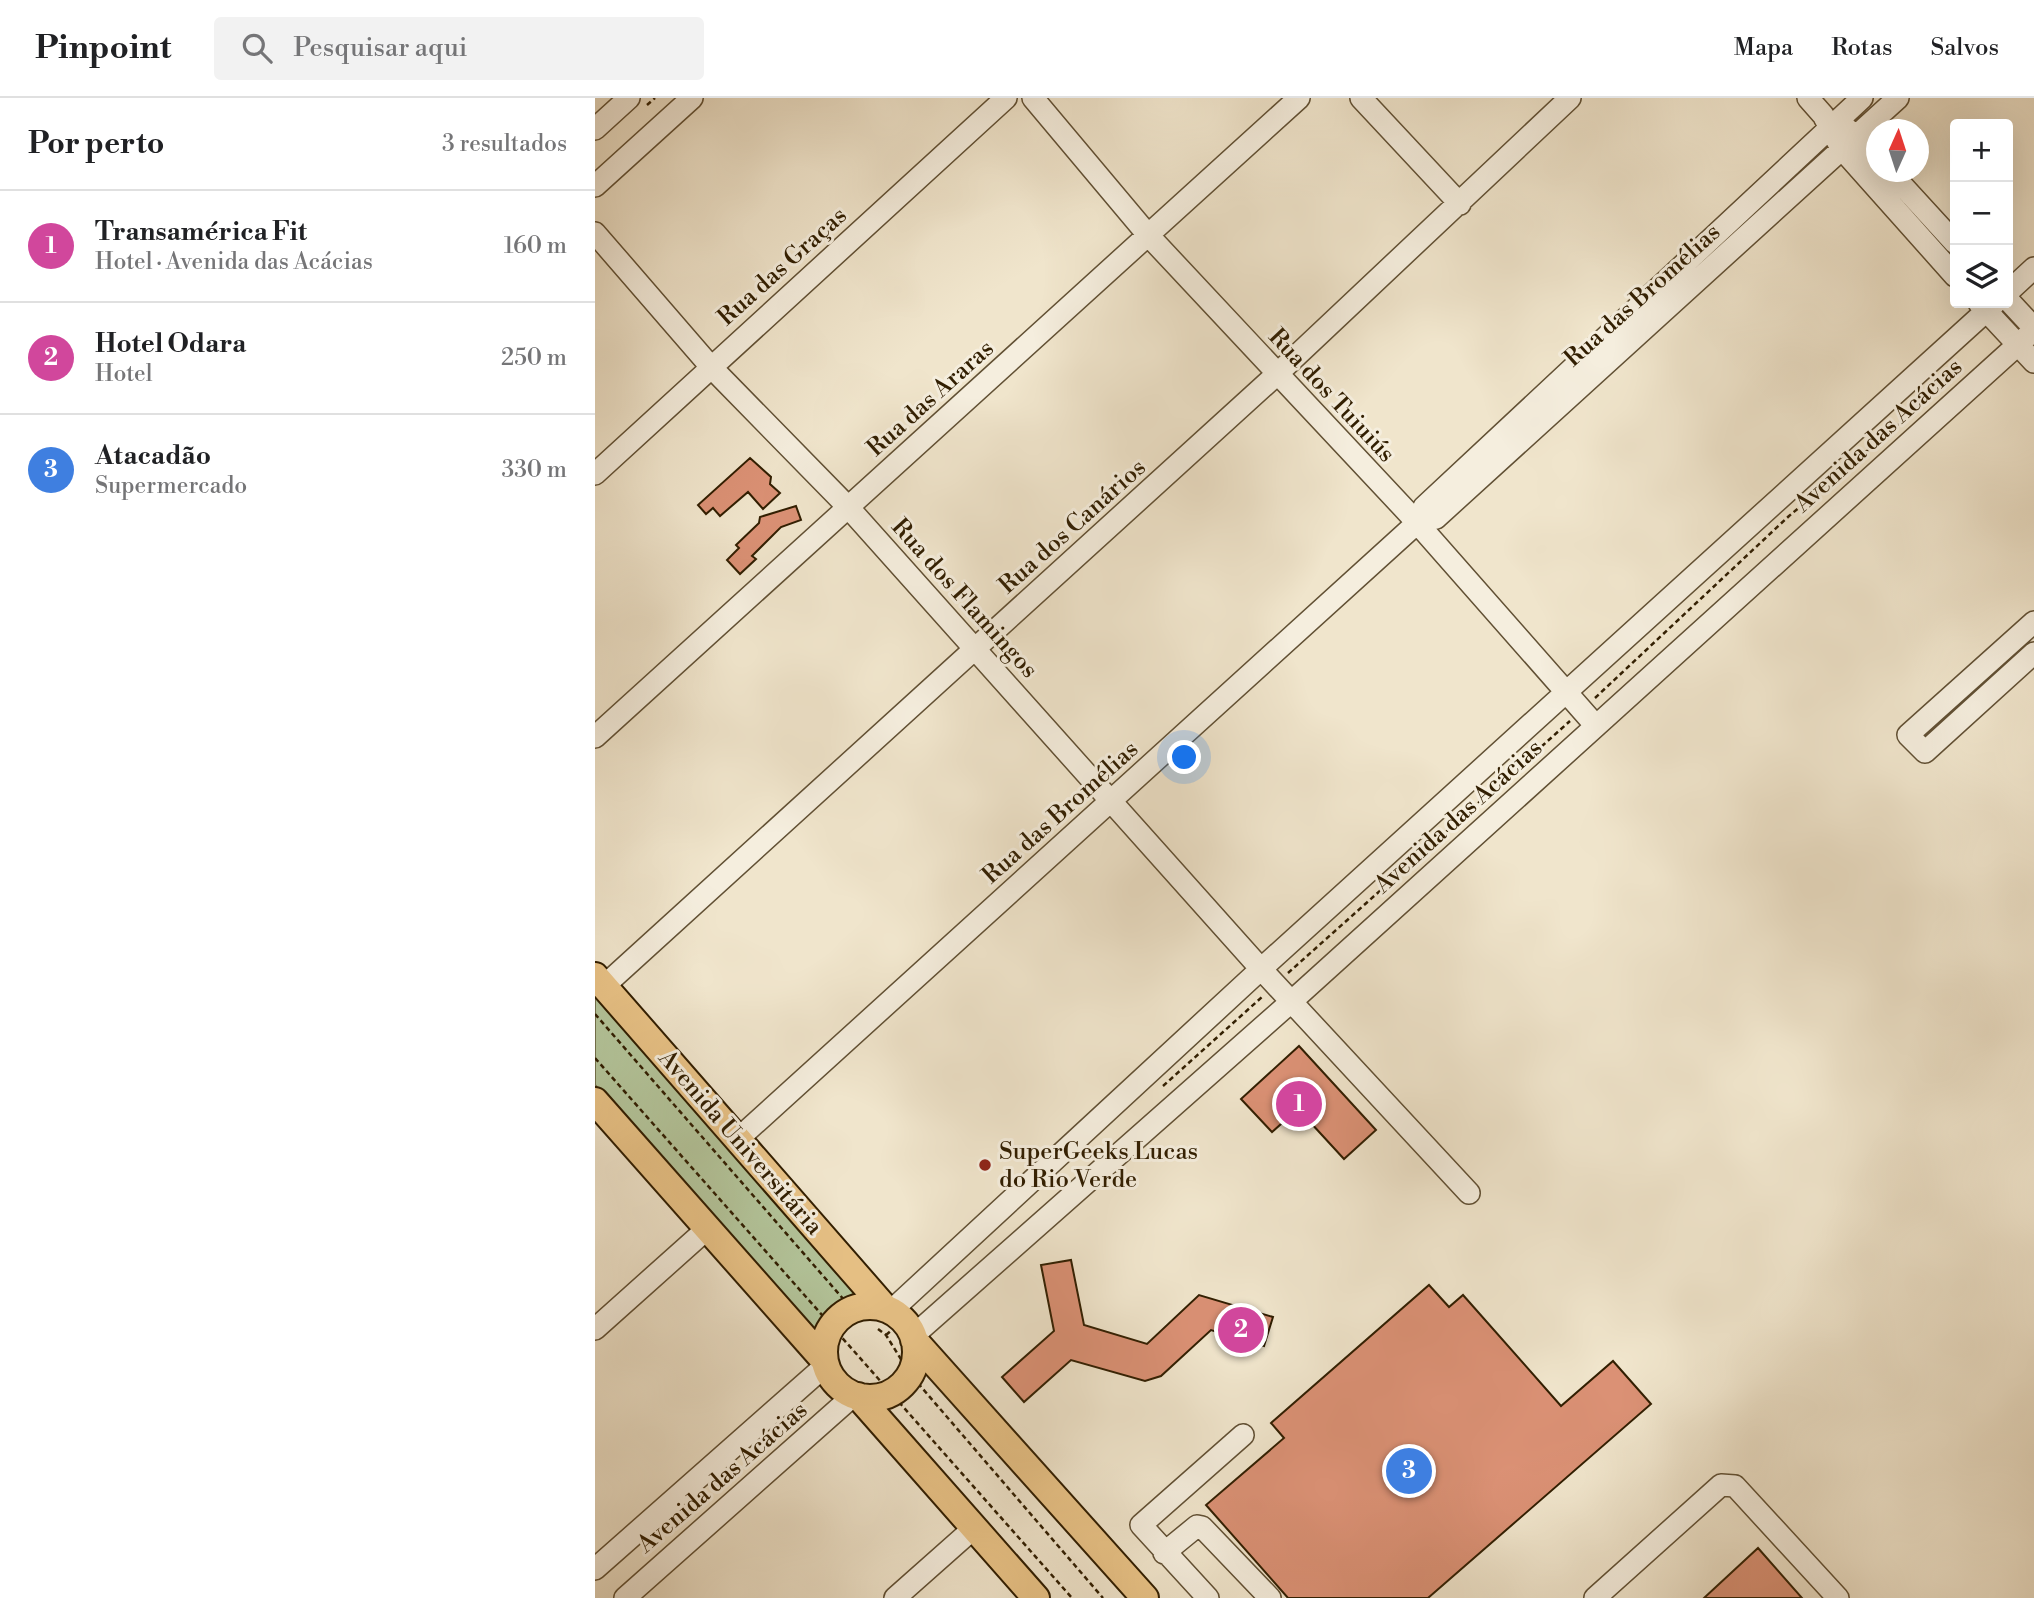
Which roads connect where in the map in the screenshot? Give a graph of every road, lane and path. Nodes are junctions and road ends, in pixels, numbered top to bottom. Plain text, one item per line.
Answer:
1 (629, 98) edge
2 (692, 98) edge
3 (1006, 98) edge
4 (1033, 98) edge
5 (1299, 98) edge
6 (1361, 98) edge
7 (1570, 98) edge
8 (1808, 98) edge
9 (1862, 98) edge
10 (1898, 98) edge
11 (1829, 121) junction
12 (595, 129) edge
13 (1849, 142) junction
14 (1866, 151) edge
15 (1899, 182) edge
16 (595, 186) edge
17 (1459, 204) junction
18 (595, 233) edge
19 (1148, 235) junction
20 (1950, 238) edge
21 (2034, 268) edge
22 (1950, 270) edge
23 (2013, 287) edge
24 (2013, 306) edge
25 (1984, 308) edge
26 (1989, 308) edge
27 (2034, 329) edge
28 (2018, 344) junction
29 (2034, 362) edge
30 (711, 367) junction
31 (1276, 375) junction
32 (1924, 403) dead end
33 (595, 474) edge
34 (848, 508) junction
35 (1417, 523) junction
36 (2034, 622) edge
37 (977, 649) junction
38 (2034, 653) edge
39 (1566, 694) junction
40 (1588, 719) junction
41 (595, 737) edge
42 (1111, 801) junction
43 (1268, 977) junction
44 (599, 981) edge
45 (1292, 1001) junction
46 (595, 1014) edge
47 (595, 1058) edge
48 (1162, 1087) dead end
49 (596, 1105) edge
50 (738, 1139) junction
51 (1469, 1192) dead end
52 (708, 1228) junction
53 (852, 1309) junction
54 (899, 1325) junction
55 (832, 1326) junction
56 (595, 1328) edge
57 (825, 1363) junction
58 (910, 1374) junction
59 (890, 1392) junction
60 (856, 1396) junction
61 (1243, 1435) dead end
62 (974, 1528) junction
63 (1164, 1553) junction
64 (595, 1569) edge
65 (1205, 1597) edge
66 (625, 1598) edge
67 (895, 1598) edge
68 (1036, 1598) edge
69 (1072, 1598) edge
70 (1103, 1598) edge
71 (1145, 1598) edge
72 (1270, 1598) edge
73 (1595, 1598) edge
74 (1838, 1598) edge

1 - 12 street
2 - 16 street
3 - 30 street, Rua das Graças
4 - 19 street, Rua dos Tuiuiús
5 - 19 street, Rua das Araras
6 - 17 street
7 - 17 street, Rua dos Canários
8 - 11 street
9 - 11 street, Rua das Bromélias
10 - 13 street, Rua das Bromélias
11 - 13 street
11 - 35 street, Rua das Bromélias
13 - 14 street
13 - 22 street
13 - 35 street, Rua das Bromélias
15 - 20 street
17 - 31 street, Rua dos Canários
18 - 30 street, Rua dos Flamingos
19 - 31 street, Rua dos Tuiuiús
19 - 34 street, Rua das Araras
21 - 23 street
24 - 27 street
25 - 39 street, Avenida das Acácias
26 - 28 street
27 - 28 street, Avenida das Acácias
28 - 29 street
28 - 40 street, Avenida das Acácias
30 - 33 street, Rua das Graças
30 - 34 street, Rua dos Flamingos
31 - 35 street, Rua dos Tuiuiús
31 - 37 street, Rua dos Canários
32 - 40 path
34 - 37 street, Rua dos Flamingos
34 - 41 street, Rua das Araras
35 - 39 street, Rua dos Tuiuiús
35 - 42 street, Rua das Bromélias
36 - 38 street
37 - 42 street, Rua dos Flamingos
37 - 44 street, Rua dos Canários
39 - 40 street, Rua dos Tuiuiús
39 - 43 street, Avenida das Acácias
40 - 43 path
40 - 45 street, Avenida das Acácias
42 - 43 street, Rua dos Flamingos
42 - 50 street, Rua das Bromélias
43 - 45 street, Rua dos Flamingos
43 - 48 path
43 - 54 street, Avenida das Acácias
44 - 50 main road, Avenida Universitária
45 - 51 street, Rua dos Flamingos
45 - 54 street, Avenida das Acácias
46 - 53 path
47 - 55 path
49 - 52 main road
50 - 54 main road, Avenida Universitária
52 - 56 street
52 - 57 main road
53 - 54 path
53 - 54 main road
53 - 55 main road
54 - 58 path
54 - 58 main road
54 - 71 main road, Avenida Universitária
55 - 57 main road
55 - 59 path
57 - 60 main road
57 - 64 street, Avenida das Acácias
58 - 59 main road
58 - 70 path
59 - 60 main road
59 - 69 path
60 - 62 main road
60 - 66 street, Avenida das Acácias
61 - 63 street
62 - 67 street
62 - 68 main road
63 - 65 street
63 - 72 street
73 - 74 street

